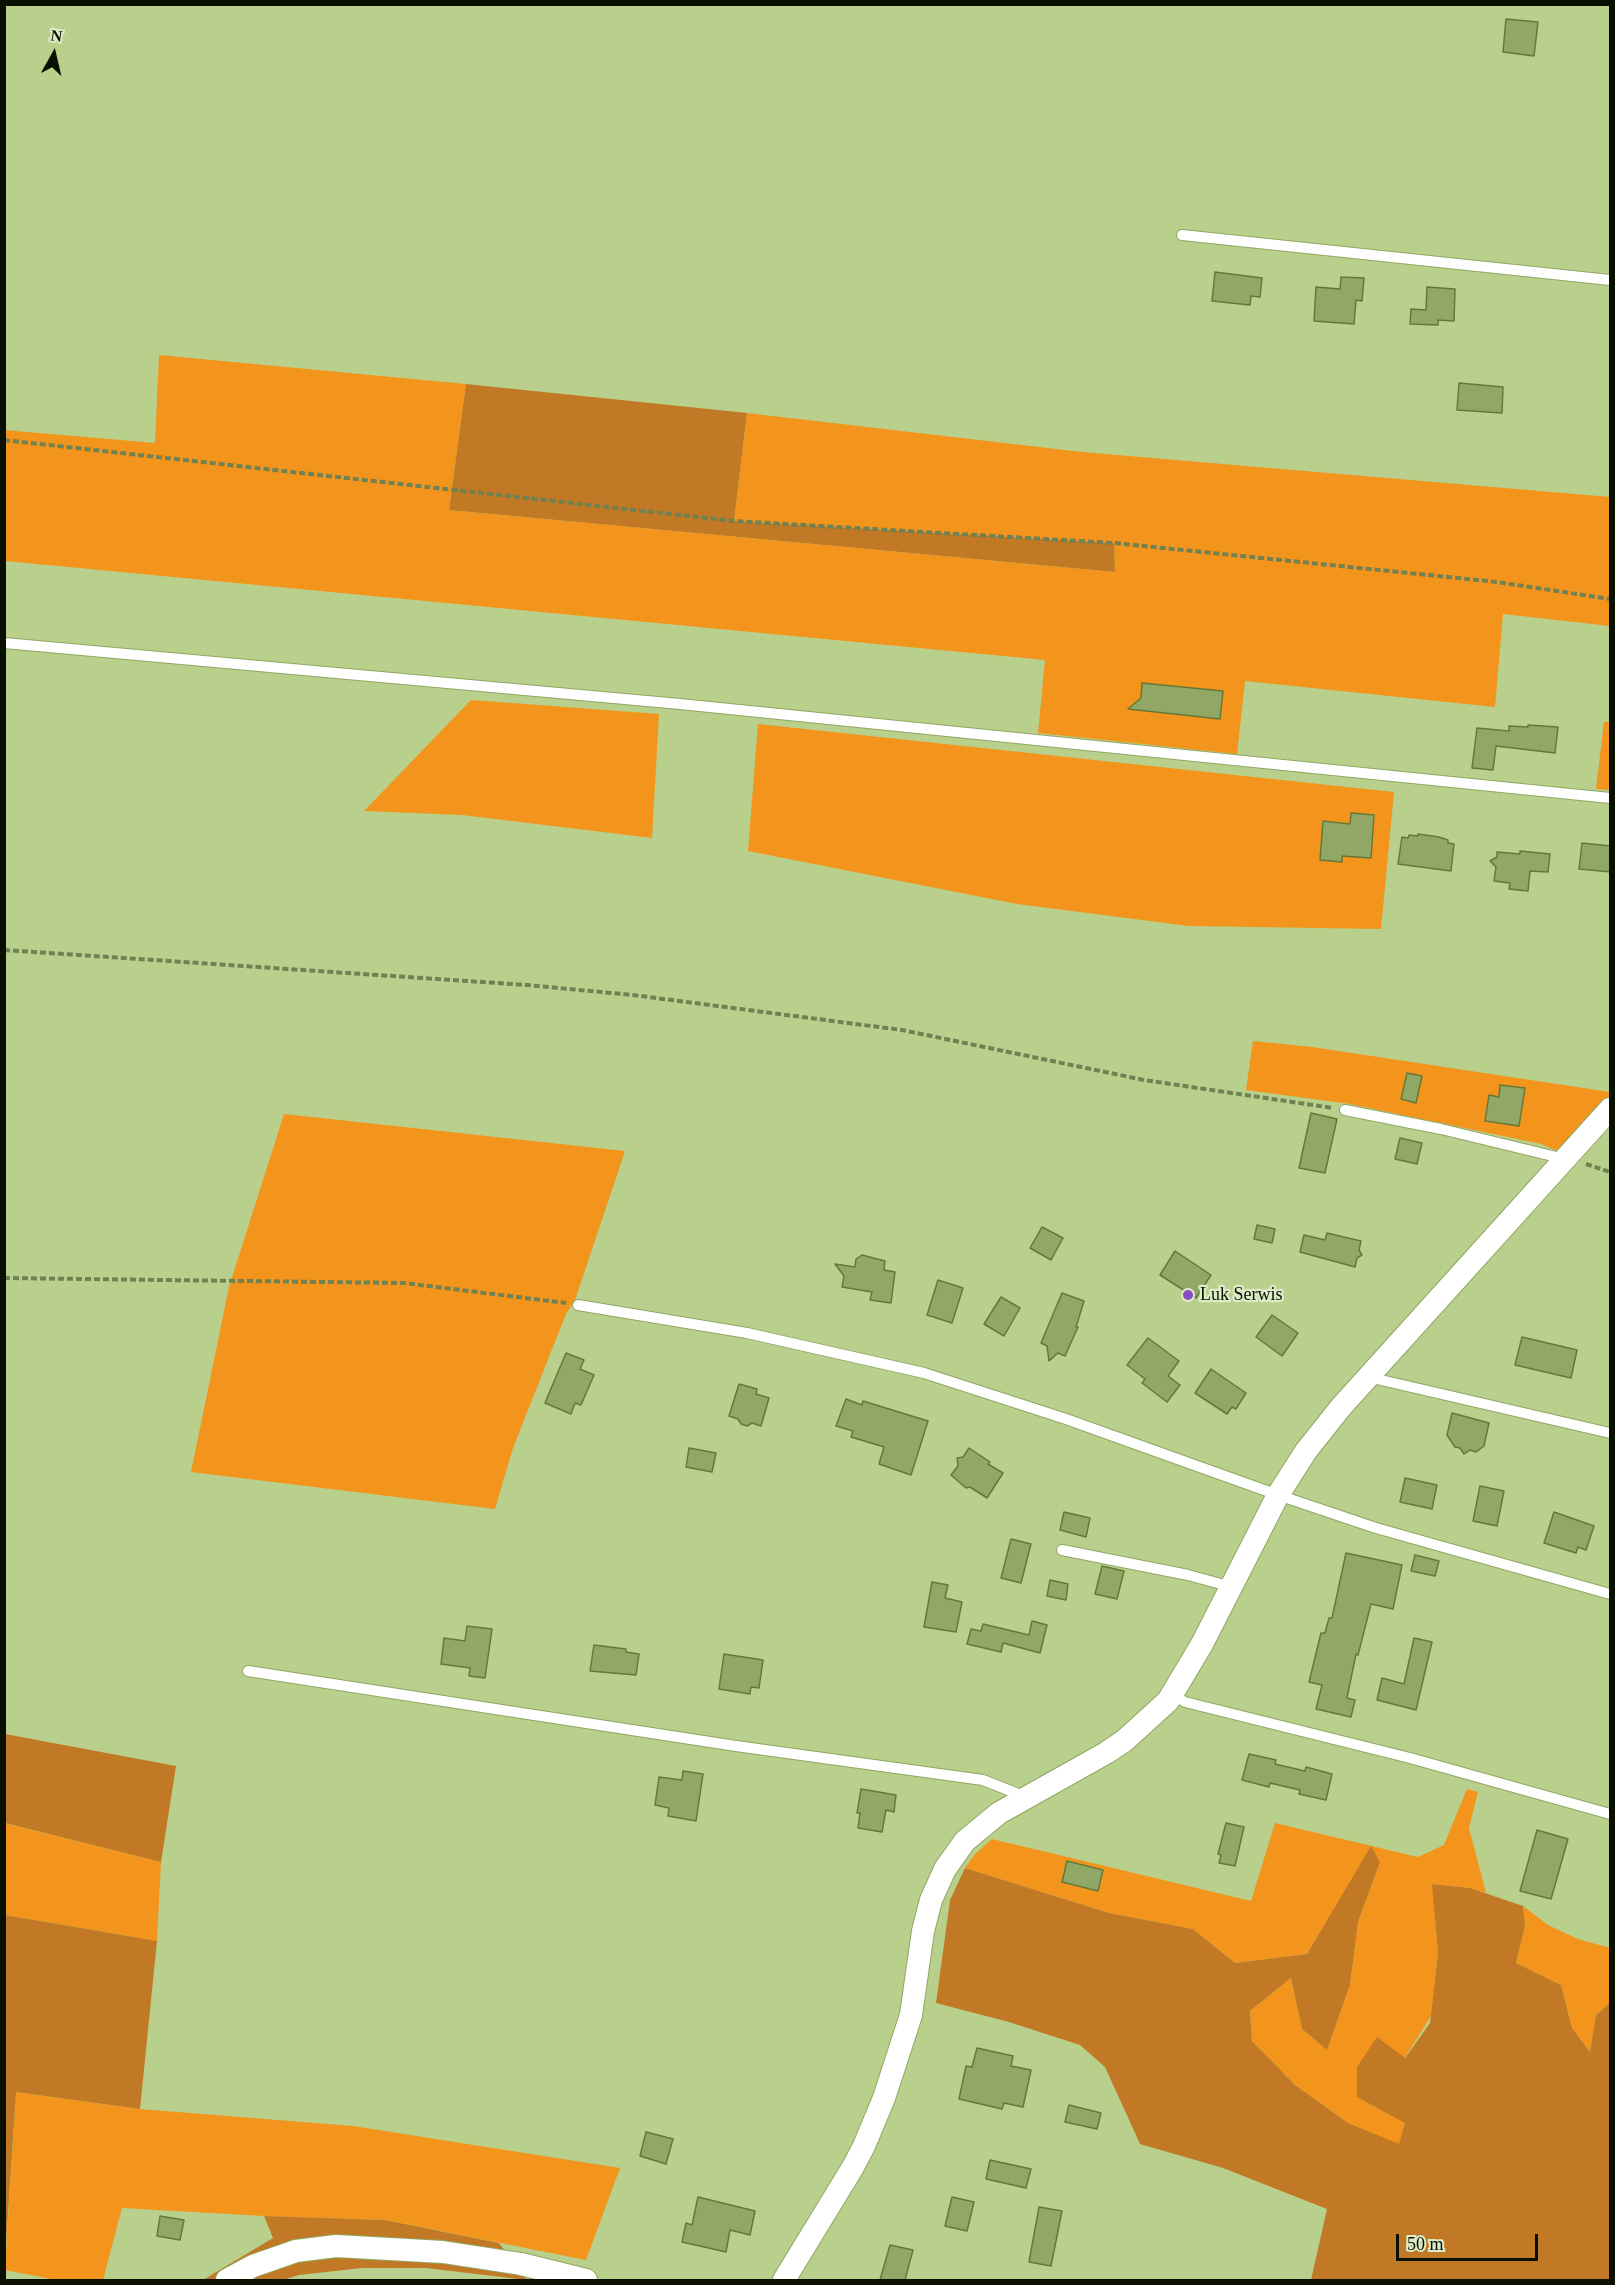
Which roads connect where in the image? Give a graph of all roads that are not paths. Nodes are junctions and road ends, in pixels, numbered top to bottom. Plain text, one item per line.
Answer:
1 (1182, 235) dead end
2 (1611, 280) edge
3 (4, 643) edge
4 (1611, 798) edge
5 (1611, 1109) edge
6 (1346, 1110) road end
7 (1565, 1160) junction
8 (578, 1305) road end
9 (1368, 1377) junction
10 (1611, 1433) edge
11 (1278, 1495) junction
12 (1062, 1550) dead end
13 (1232, 1587) junction
14 (1611, 1594) edge
15 (248, 1671) dead end
16 (1173, 1695) junction
17 (1026, 1797) junction
18 (1611, 1814) edge
19 (227, 2280) edge
20 (586, 2280) edge
21 (784, 2280) edge

1 - 2 lane
3 - 4 lane
5 - 7 street
6 - 7 lane
7 - 9 street
8 - 11 lane
9 - 10 lane
9 - 11 street
11 - 13 street
11 - 14 lane
12 - 13 lane
13 - 16 street
15 - 17 lane
16 - 17 street
16 - 18 lane
17 - 21 street
19 - 20 street

